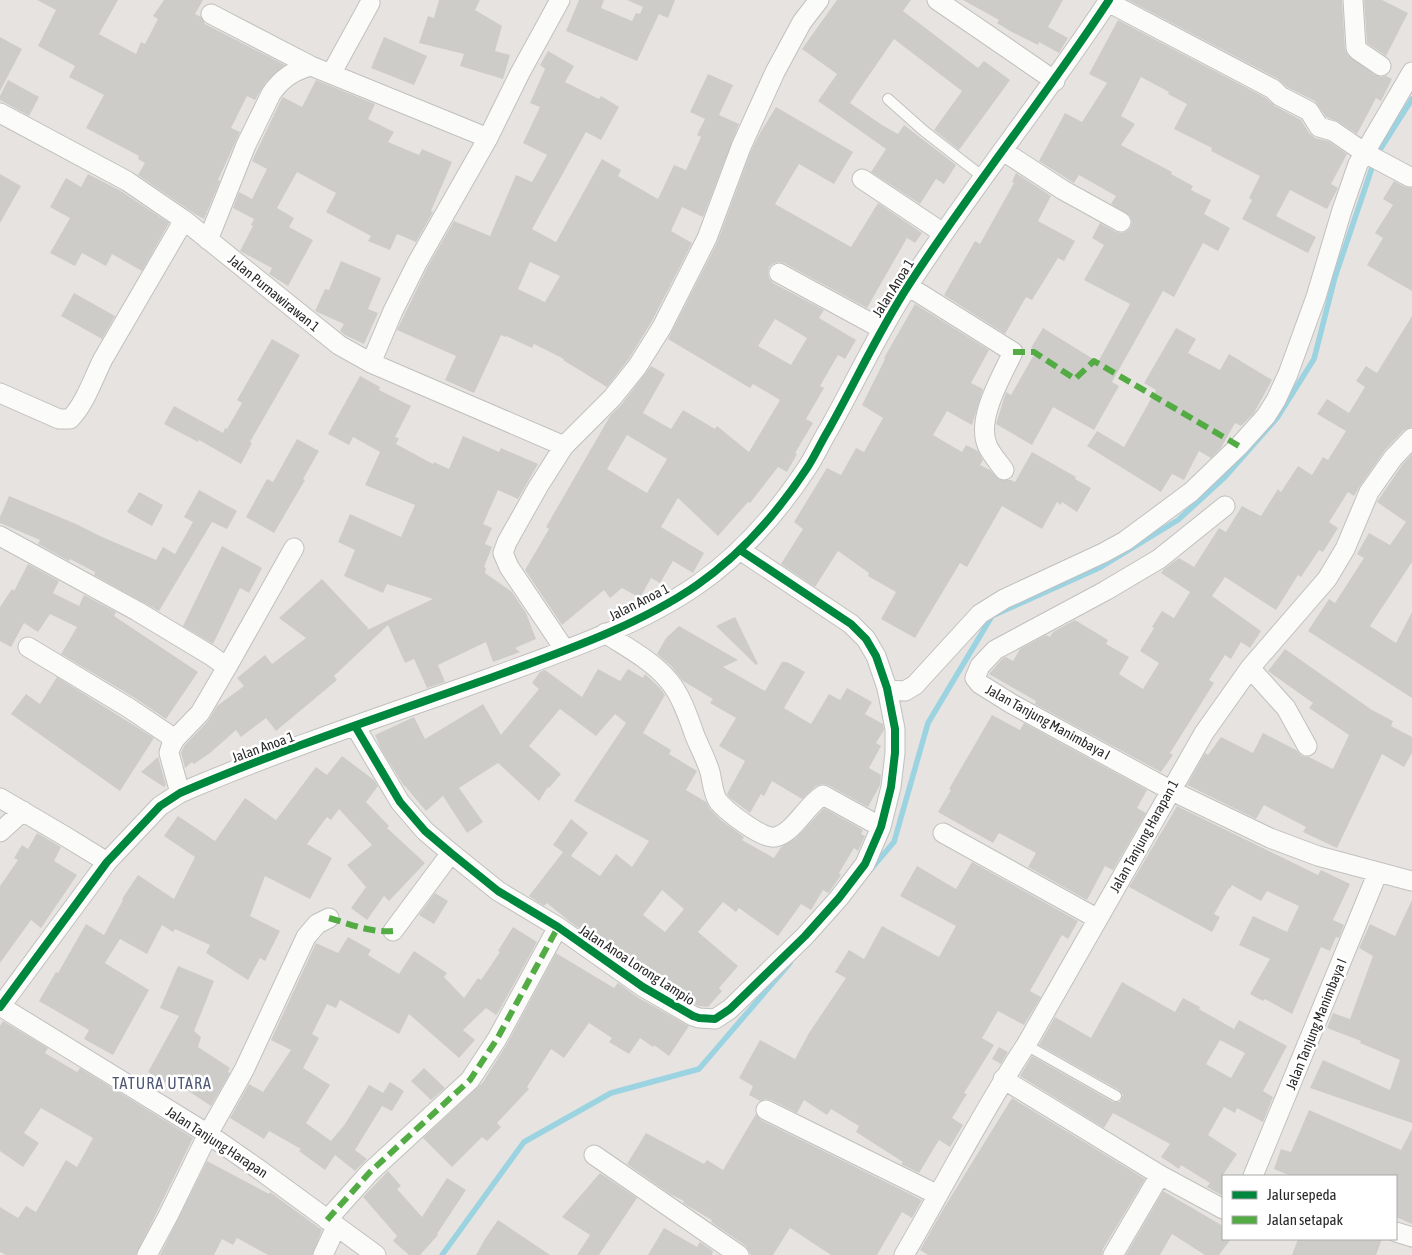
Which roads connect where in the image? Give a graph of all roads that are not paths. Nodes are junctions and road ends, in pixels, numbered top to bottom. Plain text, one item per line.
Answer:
1 (560, 0) edge
2 (820, 0) edge
3 (937, 0) edge
4 (1352, 0) edge
5 (369, 1) edge
6 (1109, 1) edge
7 (211, 14) dead end
8 (311, 66) junction
9 (1381, 66) dead end
10 (1412, 72) edge
11 (331, 74) junction
12 (1055, 80) junction
13 (888, 98) dead end
14 (0, 113) edge
15 (488, 138) junction
16 (1003, 150) junction
17 (1367, 154) junction
18 (984, 177) junction
19 (1410, 177) dead end
20 (862, 179) dead end
21 (184, 220) junction
22 (1121, 222) dead end
23 (943, 234) junction
24 (208, 240) junction
25 (779, 273) dead end
26 (908, 286) junction
27 (882, 329) junction
28 (371, 363) junction
29 (0, 393) edge
30 (1412, 438) edge
31 (564, 446) junction
32 (1004, 470) dead end
33 (1225, 506) dead end
34 (0, 536) edge
35 (294, 548) dead end
36 (740, 550) junction
37 (605, 633) junction
38 (28, 647) dead end
39 (565, 650) junction
40 (226, 667) junction
41 (1250, 668) junction
42 (887, 690) junction
43 (355, 726) junction
44 (175, 739) junction
45 (1307, 746) dead end
46 (1170, 790) junction
47 (180, 793) junction
48 (0, 798) edge
49 (23, 811) junction
50 (881, 827) junction
51 (0, 832) edge
52 (943, 833) dead end
53 (450, 853) junction
54 (107, 862) junction
55 (1378, 872) junction
56 (1411, 877) edge
57 (329, 918) dead end
58 (1098, 919) junction
59 (558, 928) junction
60 (393, 931) dead end
61 (0, 1007) edge
62 (1026, 1045) junction
63 (1003, 1079) junction
64 (1116, 1096) dead end
65 (766, 1110) dead end
66 (208, 1134) junction
67 (594, 1155) dead end
68 (1160, 1175) junction
69 (1254, 1175) edge
70 (938, 1195) junction
71 (1222, 1208) edge
72 (332, 1223) junction
73 (1397, 1232) edge
74 (1412, 1237) edge
75 (907, 1254) edge
76 (147, 1255) edge
77 (323, 1255) edge
78 (376, 1255) edge
79 (739, 1255) edge
80 (1113, 1255) edge

1 - 15 street
2 - 31 street
3 - 12 street
4 - 9 street
5 - 11 street
6 - 12 street, Jalan Anoa 1
6 - 17 street
7 - 8 street
8 - 11 street
8 - 24 street
10 - 17 street
11 - 15 street
12 - 16 street, Jalan Anoa 1
13 - 18 lane
14 - 21 street, Jalan Purnawirawan 1
15 - 28 street
16 - 18 street, Jalan Anoa 1
16 - 22 street
17 - 19 street
17 - 42 street
18 - 23 street, Jalan Anoa 1
20 - 23 street
21 - 24 street, Jalan Purnawirawan 1
21 - 29 street
23 - 26 street, Jalan Anoa 1
24 - 28 street, Jalan Purnawirawan 1
25 - 27 street
26 - 27 street, Jalan Anoa 1
26 - 32 street
27 - 36 street, Jalan Anoa 1
28 - 31 street, Jalan Purnawirawan 1
30 - 41 street, Jalan Tanjung Harapan 1
31 - 39 street
33 - 46 street, Jalan Tanjung Manimbaya I
34 - 40 street
35 - 40 street
36 - 37 street, Jalan Anoa 1
36 - 42 street, Jalan Anoa Lorong Lampio
37 - 39 street, Jalan Anoa 1
37 - 50 street
38 - 44 street
39 - 43 street, Jalan Anoa 1
40 - 44 street
41 - 45 street
41 - 46 street, Jalan Tanjung Harapan 1
42 - 50 street, Jalan Anoa Lorong Lampio
43 - 47 street, Jalan Anoa 1
43 - 53 street, Jalan Anoa Lorong Lampio
44 - 47 street
46 - 55 street, Jalan Tanjung Manimbaya I
46 - 58 street, Jalan Tanjung Harapan 1
47 - 54 street, Jalan Anoa 1
48 - 49 street
49 - 51 street
49 - 54 street
50 - 59 street, Jalan Anoa Lorong Lampio
52 - 58 street
53 - 59 street, Jalan Anoa Lorong Lampio
53 - 60 street
54 - 61 street, Jalan Anoa 1
55 - 56 street, Jalan Tanjung Manimbaya I
55 - 69 street, Jalan Tanjung Manimbaya I
57 - 66 street
58 - 62 street, Jalan Tanjung Harapan 1
59 - 72 street
61 - 66 street, Jalan Tanjung Harapan
62 - 63 street, Jalan Tanjung Harapan 1
62 - 64 lane
63 - 68 street
63 - 70 street, Jalan Tanjung Harapan 1
65 - 70 street
66 - 72 street, Jalan Tanjung Harapan
66 - 76 street
67 - 79 street
68 - 71 street
68 - 80 street
70 - 75 street, Jalan Tanjung Harapan 1
72 - 77 street
72 - 78 street, Jalan Tanjung Harapan
73 - 74 street

